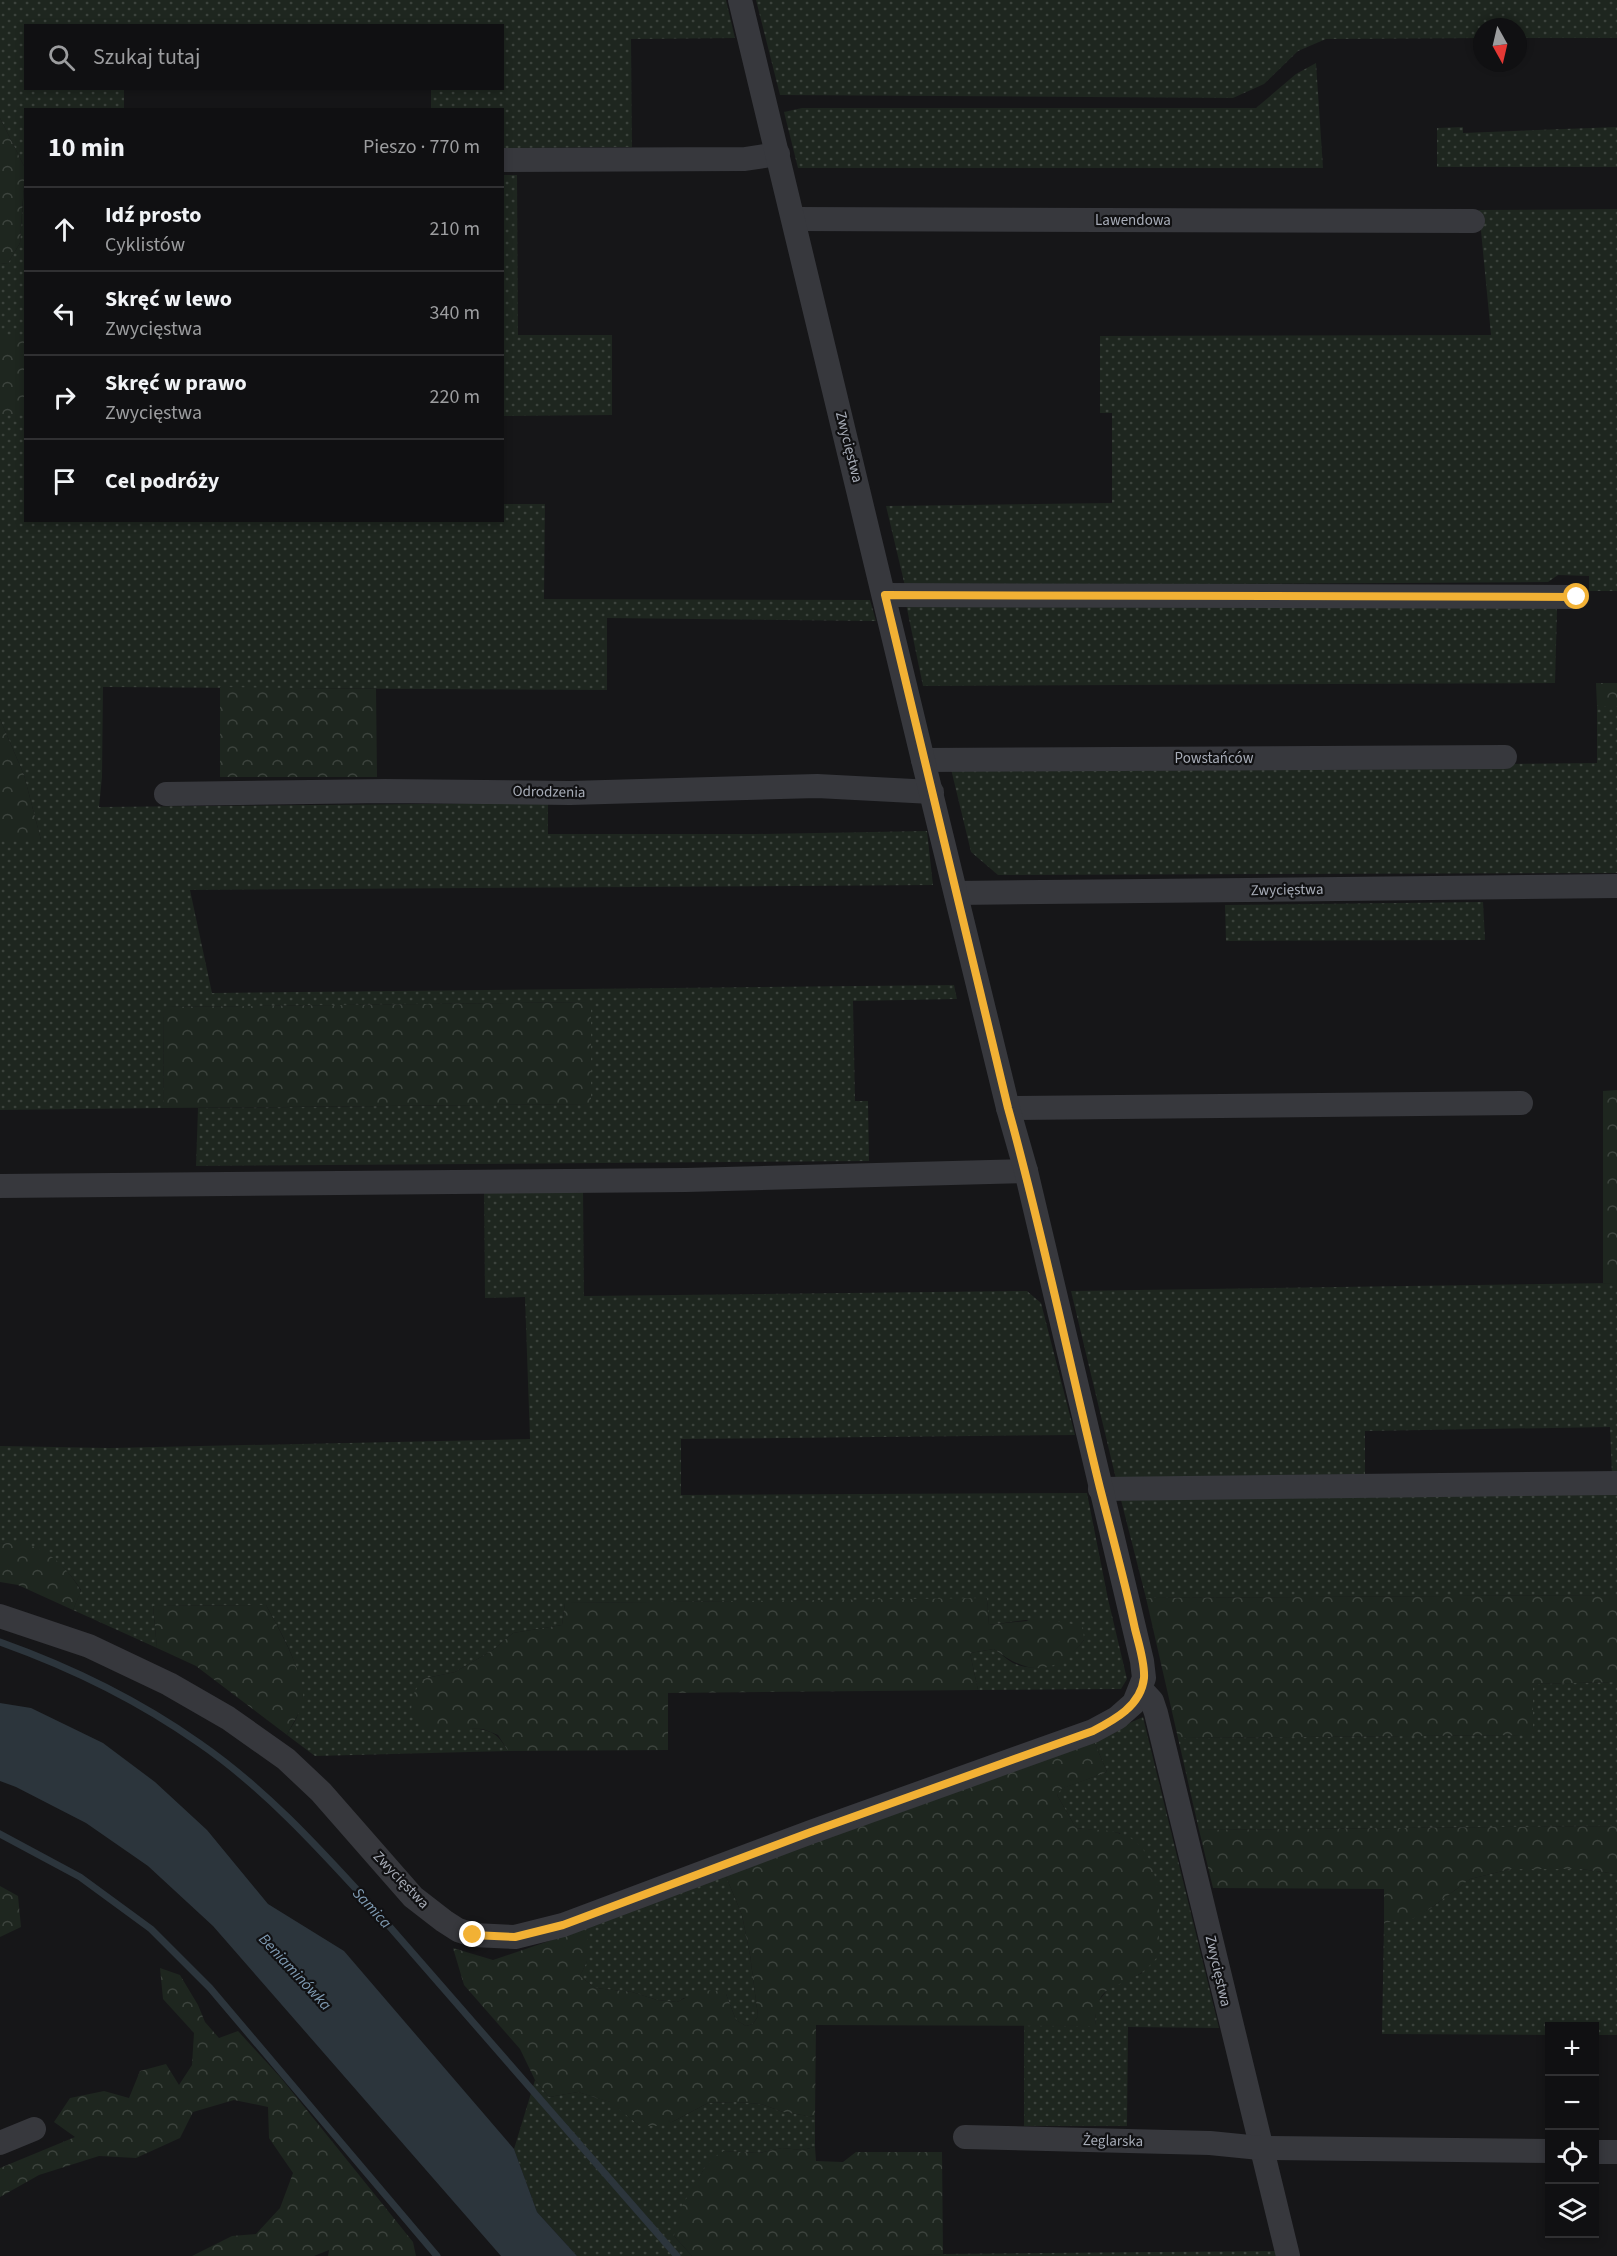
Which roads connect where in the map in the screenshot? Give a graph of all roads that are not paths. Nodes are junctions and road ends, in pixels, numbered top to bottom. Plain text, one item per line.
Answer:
1 (741, 0) edge
2 (778, 154) junction
3 (504, 159) edge
4 (794, 219) junction
5 (1473, 221) dead end
6 (885, 595) junction
7 (1577, 597) dead end
8 (1505, 757) dead end
9 (923, 759) junction
10 (932, 792) junction
11 (166, 794) dead end
12 (1617, 886) edge
13 (956, 893) junction
14 (1521, 1103) dead end
15 (1008, 1108) junction
16 (1026, 1171) junction
17 (0, 1186) edge
18 (1617, 1483) edge
19 (1100, 1489) junction
20 (0, 1616) edge
21 (1141, 1689) junction
22 (34, 2129) dead end
23 (965, 2137) dead end
24 (0, 2143) edge
25 (1260, 2148) junction
26 (1545, 2151) edge
27 (1599, 2152) edge
28 (1617, 2152) edge
29 (1288, 2256) edge

1 - 2 street, Zwycięstwa
2 - 3 street
2 - 4 street, Zwycięstwa
4 - 5 street, Lawendowa
4 - 6 street, Zwycięstwa
6 - 7 street
6 - 9 street, Zwycięstwa
8 - 9 street, Powstańców
9 - 10 street, Zwycięstwa
10 - 11 street, Odrodzenia
10 - 13 street, Zwycięstwa
12 - 13 street, Zwycięstwa
13 - 15 street, Zwycięstwa
14 - 15 street
15 - 16 street, Zwycięstwa
16 - 17 street
16 - 19 street, Zwycięstwa
18 - 19 street
19 - 21 street, Zwycięstwa
20 - 21 street, Zwycięstwa
21 - 25 street, Zwycięstwa
22 - 24 street
23 - 25 street, Żeglarska
25 - 26 street, Żeglarska
25 - 29 street, Zwycięstwa
27 - 28 street

